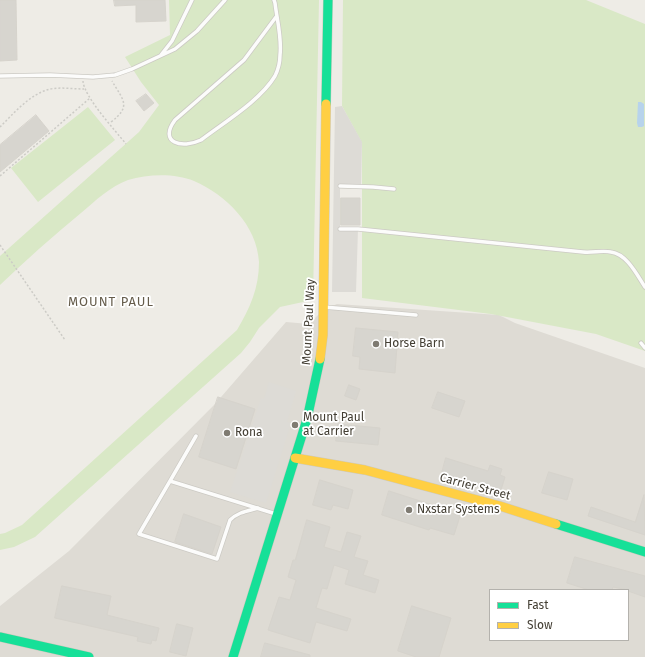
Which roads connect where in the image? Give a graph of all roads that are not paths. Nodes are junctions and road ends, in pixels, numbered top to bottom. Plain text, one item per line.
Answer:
1 (192, 0) edge
2 (225, 0) edge
3 (274, 0) edge
4 (328, 0) edge
5 (276, 17) junction
6 (161, 56) junction
7 (0, 76) edge
8 (340, 186) dead end
9 (394, 189) dead end
10 (340, 229) dead end
11 (645, 287) edge
12 (323, 307) junction
13 (416, 315) dead end
14 (641, 343) dead end
15 (645, 348) edge
16 (196, 436) dead end
17 (295, 458) junction
18 (170, 481) junction
19 (258, 508) junction
20 (278, 514) junction
21 (645, 552) edge
22 (0, 637) edge
23 (89, 657) edge
24 (233, 657) edge

1 - 6 lane
2 - 6 lane
3 - 5 lane
4 - 12 street, Mount Paul Way
5 - 5 lane
6 - 7 lane
8 - 9 lane
10 - 11 lane
12 - 13 lane
12 - 17 street, Mount Paul Way
14 - 15 lane
16 - 18 lane
17 - 20 street, Mount Paul Way
17 - 21 street, Carrier Street
18 - 19 lane
18 - 19 lane
19 - 20 lane
20 - 24 street, Mount Paul Way
22 - 23 street

